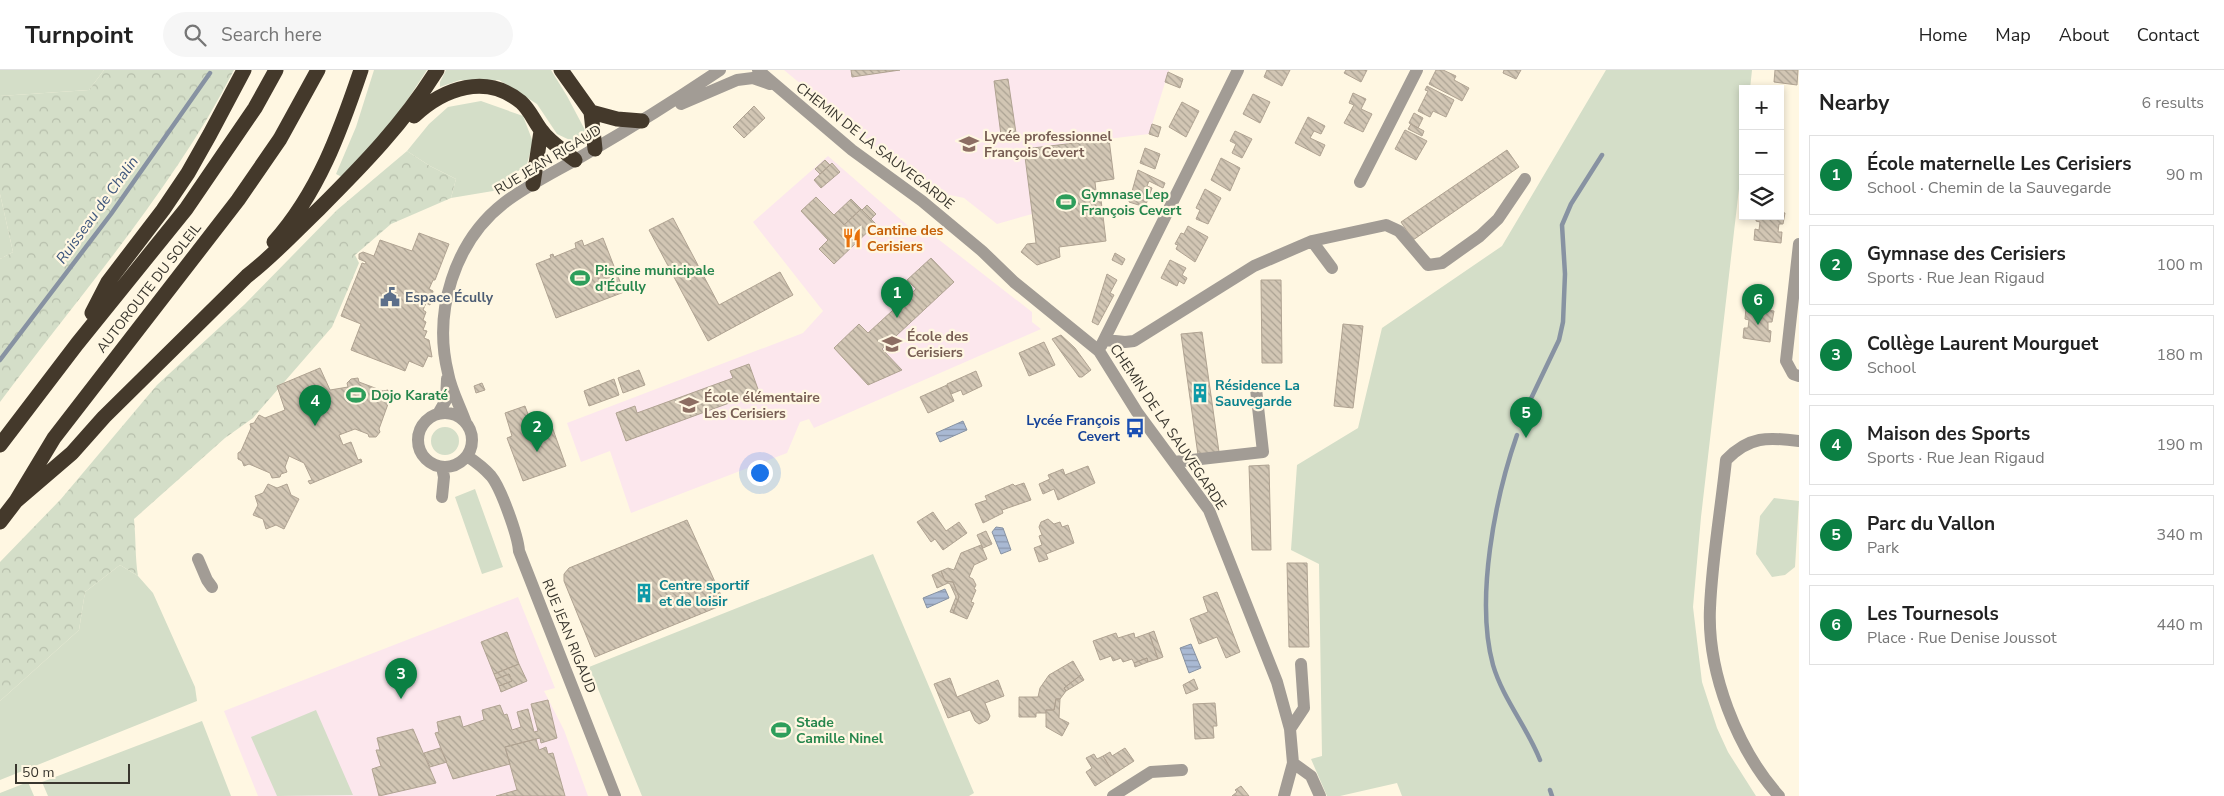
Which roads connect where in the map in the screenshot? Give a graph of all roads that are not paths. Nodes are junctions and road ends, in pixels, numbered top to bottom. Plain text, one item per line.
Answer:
1 (244, 70) edge
2 (276, 70) edge
3 (318, 70) edge
4 (360, 70) edge
5 (437, 70) edge
6 (561, 70) edge
7 (720, 70) edge
8 (758, 70) edge
9 (1238, 70) edge
10 (1417, 70) edge
11 (773, 85) junction
12 (591, 112) junction
13 (642, 122) junction
14 (541, 131) junction
15 (595, 149) junction
16 (370, 158) junction
17 (575, 160) junction
18 (1525, 178) dead end
19 (1360, 182) dead end
20 (533, 184) junction
21 (1312, 241) junction
22 (1799, 244) edge
23 (1332, 268) dead end
24 (247, 276) junction
25 (77, 344) junction
26 (1102, 345) junction
27 (448, 374) junction
28 (1799, 376) edge
29 (1256, 389) dead end
30 (438, 414) junction
31 (466, 423) junction
32 (1799, 441) edge
33 (0, 445) edge
34 (467, 456) junction
35 (1174, 462) junction
36 (442, 467) junction
37 (442, 497) dead end
38 (16, 501) junction
39 (0, 522) edge
40 (198, 559) dead end
41 (212, 586) dead end
42 (1301, 664) dead end
43 (1290, 729) junction
44 (1293, 763) junction
45 (1182, 770) dead end
46 (615, 796) edge
47 (1112, 796) edge
48 (1284, 796) edge
49 (1320, 796) edge
50 (1779, 796) edge

1 - 25 highway
2 - 25 highway, AUTOROUTE DU SOLEIL
3 - 38 highway, AUTOROUTE DU SOLEIL
4 - 24 highway
5 - 16 highway
6 - 12 highway
7 - 13 street, RUE JEAN RIGAUD
8 - 11 street, CHEMIN DE LA SAUVEGARDE
9 - 26 street
10 - 19 street
11 - 13 street, RUE JEAN RIGAUD
11 - 26 street, CHEMIN DE LA SAUVEGARDE
12 - 13 highway
12 - 15 highway
13 - 15 street, RUE JEAN RIGAUD
14 - 16 highway
14 - 17 highway
14 - 20 highway
15 - 17 street, RUE JEAN RIGAUD
16 - 24 highway
17 - 20 street, RUE JEAN RIGAUD
18 - 21 street, CHEMIN DE LA SAUVEGARDE
20 - 27 street, RUE JEAN RIGAUD
21 - 23 street
21 - 26 street, CHEMIN DE LA SAUVEGARDE
22 - 28 street
24 - 38 highway
25 - 33 highway, AUTOROUTE DU SOLEIL
26 - 35 street, CHEMIN DE LA SAUVEGARDE
27 - 30 street, RUE JEAN RIGAUD
27 - 31 street, RUE JEAN RIGAUD
29 - 35 street
30 - 31 street
30 - 36 street
31 - 34 street
32 - 50 street
34 - 36 street
34 - 46 street, RUE JEAN RIGAUD
35 - 43 street, CHEMIN DE LA SAUVEGARDE
36 - 37 street
38 - 39 highway, AUTOROUTE DU SOLEIL
40 - 41 street
42 - 43 street
43 - 44 street, CHEMIN DE LA SAUVEGARDE
44 - 48 street, CHEMIN DE LA SAUVEGARDE
44 - 49 street
45 - 47 street

